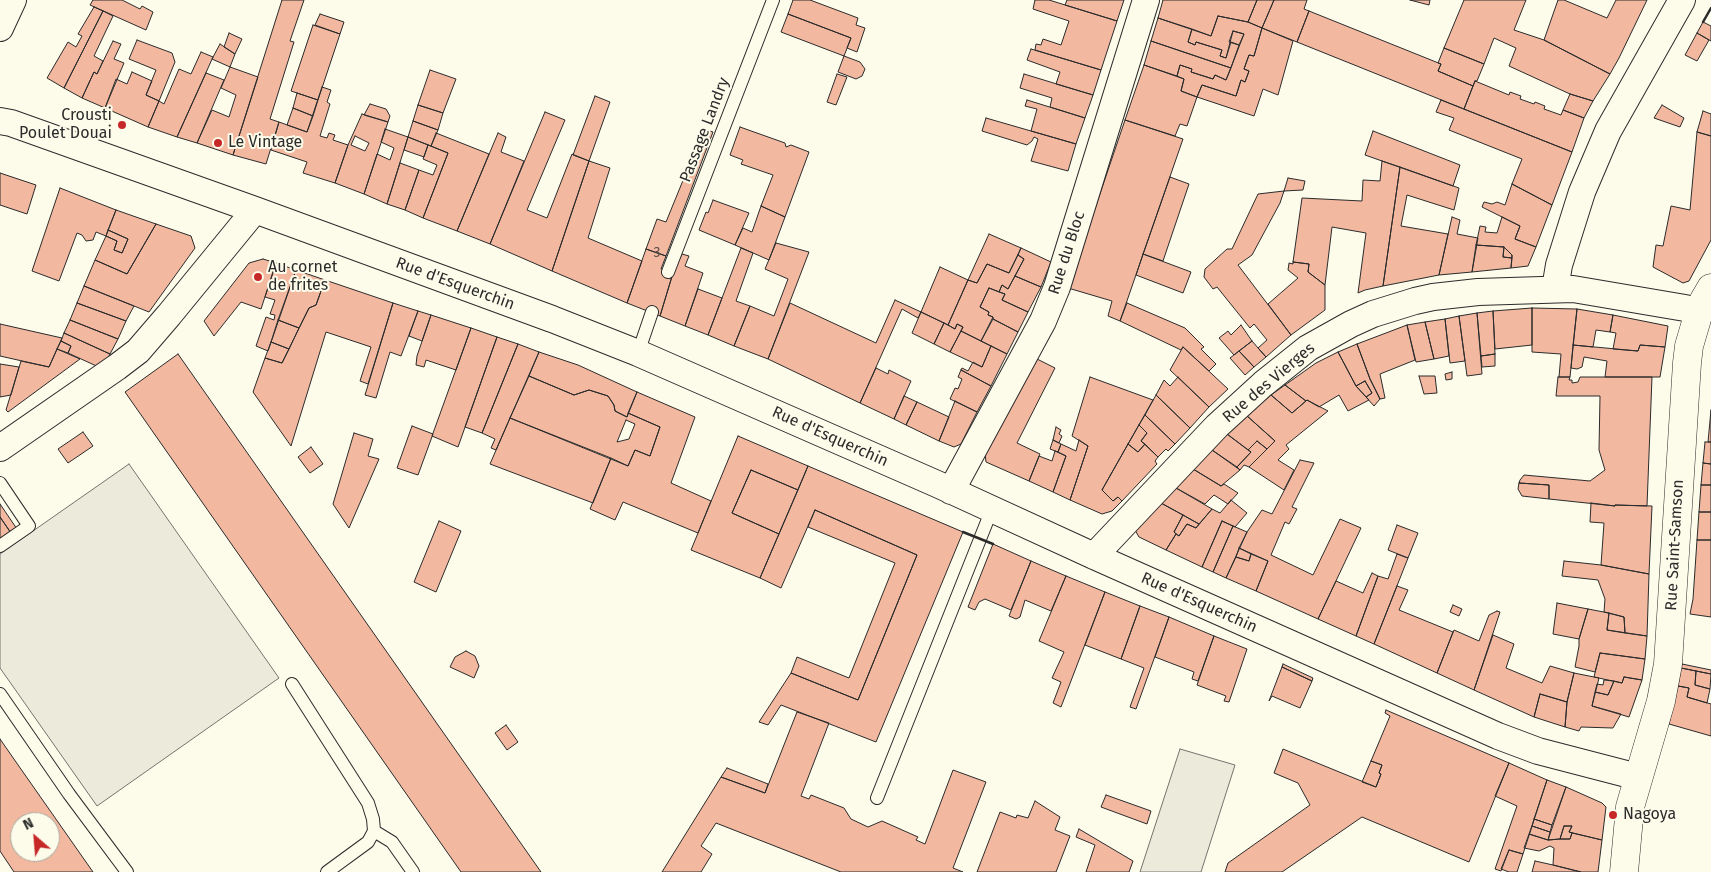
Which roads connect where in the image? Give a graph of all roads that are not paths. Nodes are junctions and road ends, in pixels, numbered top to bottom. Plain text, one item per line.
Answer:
1 (14, 0) edge
2 (773, 0) edge
3 (1146, 0) edge
4 (1682, 0) edge
5 (0, 28) edge
6 (4, 119) edge
7 (255, 210) junction
8 (668, 272) dead end
9 (1711, 288) edge
10 (1555, 289) junction
11 (652, 312) dead end
12 (1699, 312) junction
13 (638, 353) junction
14 (0, 448) edge
15 (0, 483) edge
16 (951, 491) junction
17 (992, 509) junction
18 (0, 546) edge
19 (1094, 556) junction
20 (292, 684) dead end
21 (0, 694) edge
22 (1638, 776) junction
23 (877, 798) dead end
24 (374, 831) junction
25 (126, 872) edge
26 (327, 872) edge
27 (413, 872) edge
28 (1624, 872) edge

1 - 5 street
2 - 8 lane, Passage Landry
3 - 16 street, Rue du Bloc
4 - 10 street
6 - 7 street, Rue d'Esquerchin
7 - 13 street, Rue d'Esquerchin
7 - 14 street
9 - 12 street, Rue Saint-Samson
10 - 12 street, Rue des Vierges
10 - 19 street, Rue des Vierges
11 - 13 lane
12 - 22 street, Rue Saint-Samson
13 - 16 street, Rue d'Esquerchin
15 - 18 lane
16 - 17 street, Rue d'Esquerchin
17 - 19 street, Rue d'Esquerchin
17 - 23 lane
19 - 22 street, Rue d'Esquerchin
20 - 24 lane
21 - 25 lane
22 - 28 street, Rue Saint-Samson
24 - 26 lane
24 - 27 lane

